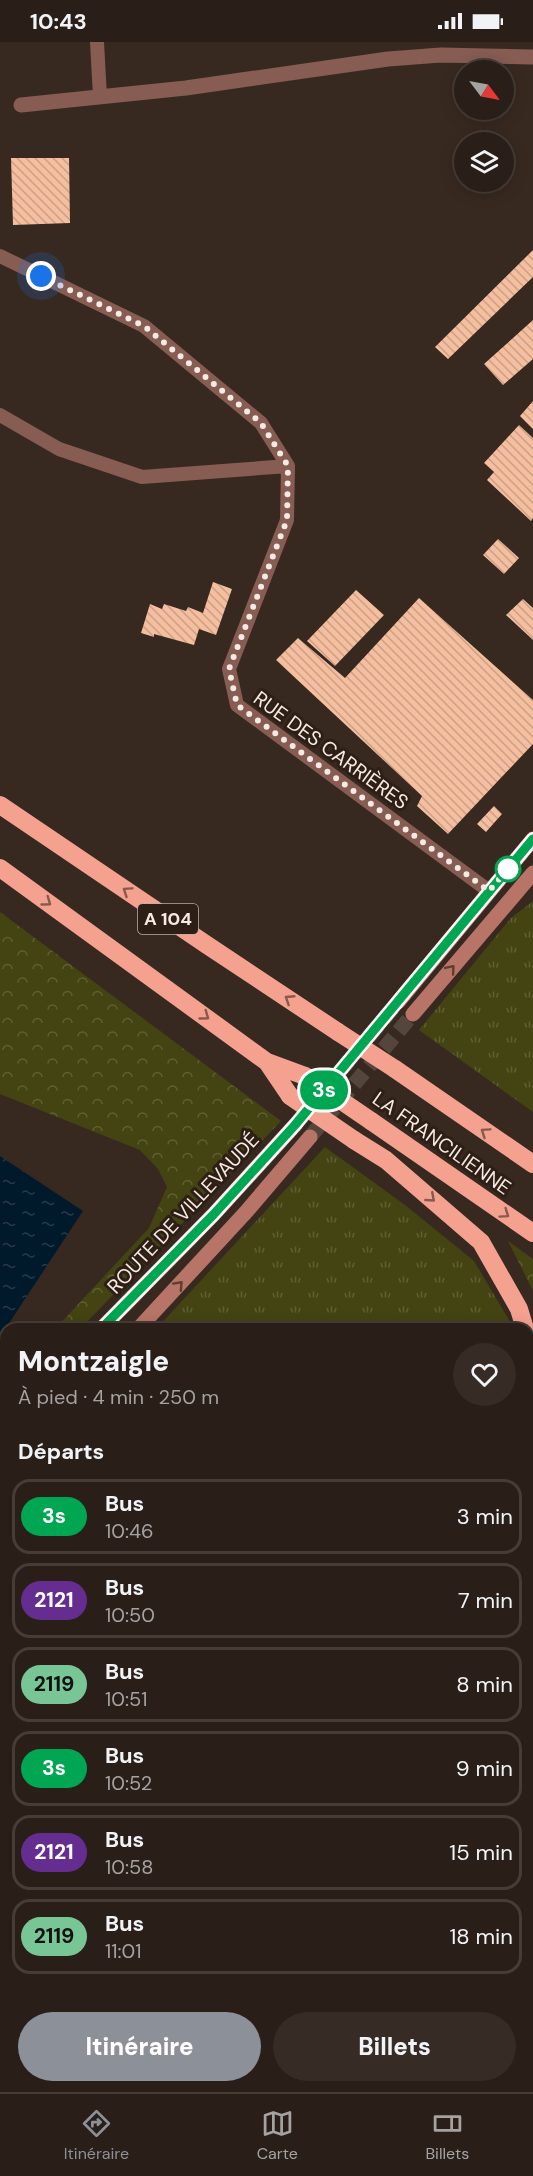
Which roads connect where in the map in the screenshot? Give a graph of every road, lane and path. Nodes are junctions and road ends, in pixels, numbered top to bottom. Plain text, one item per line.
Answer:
1 (97, 42) edge
2 (533, 57) edge
3 (100, 97) junction
4 (21, 105) dead end
5 (0, 256) edge
6 (0, 415) edge
7 (288, 466) junction
8 (0, 805) edge
9 (533, 839) edge
10 (0, 867) edge
11 (533, 873) edge
12 (489, 891) junction
13 (398, 1002) tunnel mouth
14 (413, 1014) tunnel mouth
15 (267, 1062) junction
16 (295, 1125) tunnel mouth
17 (310, 1137) tunnel mouth
18 (533, 1164) edge
19 (533, 1233) edge
20 (107, 1323) edge
21 (144, 1323) edge
22 (523, 1323) edge

1 - 3 lane
2 - 3 street
3 - 4 street
5 - 7 lane
6 - 7 lane
7 - 12 lane, RUE DES CARRIÈRES
18 -> 8 highway, LA FRANCILIENNE / A 104, bridge
9 - 12 main road
10 -> 15 highway, LA FRANCILIENNE / A 104
14 -> 11 main road
12 - 13 main road
15 -> 19 highway, LA FRANCILIENNE / A 104, bridge
15 -> 22 highway, bridge
16 - 20 main road, ROUTE DE VILLEVAUDÉ
21 -> 17 main road

